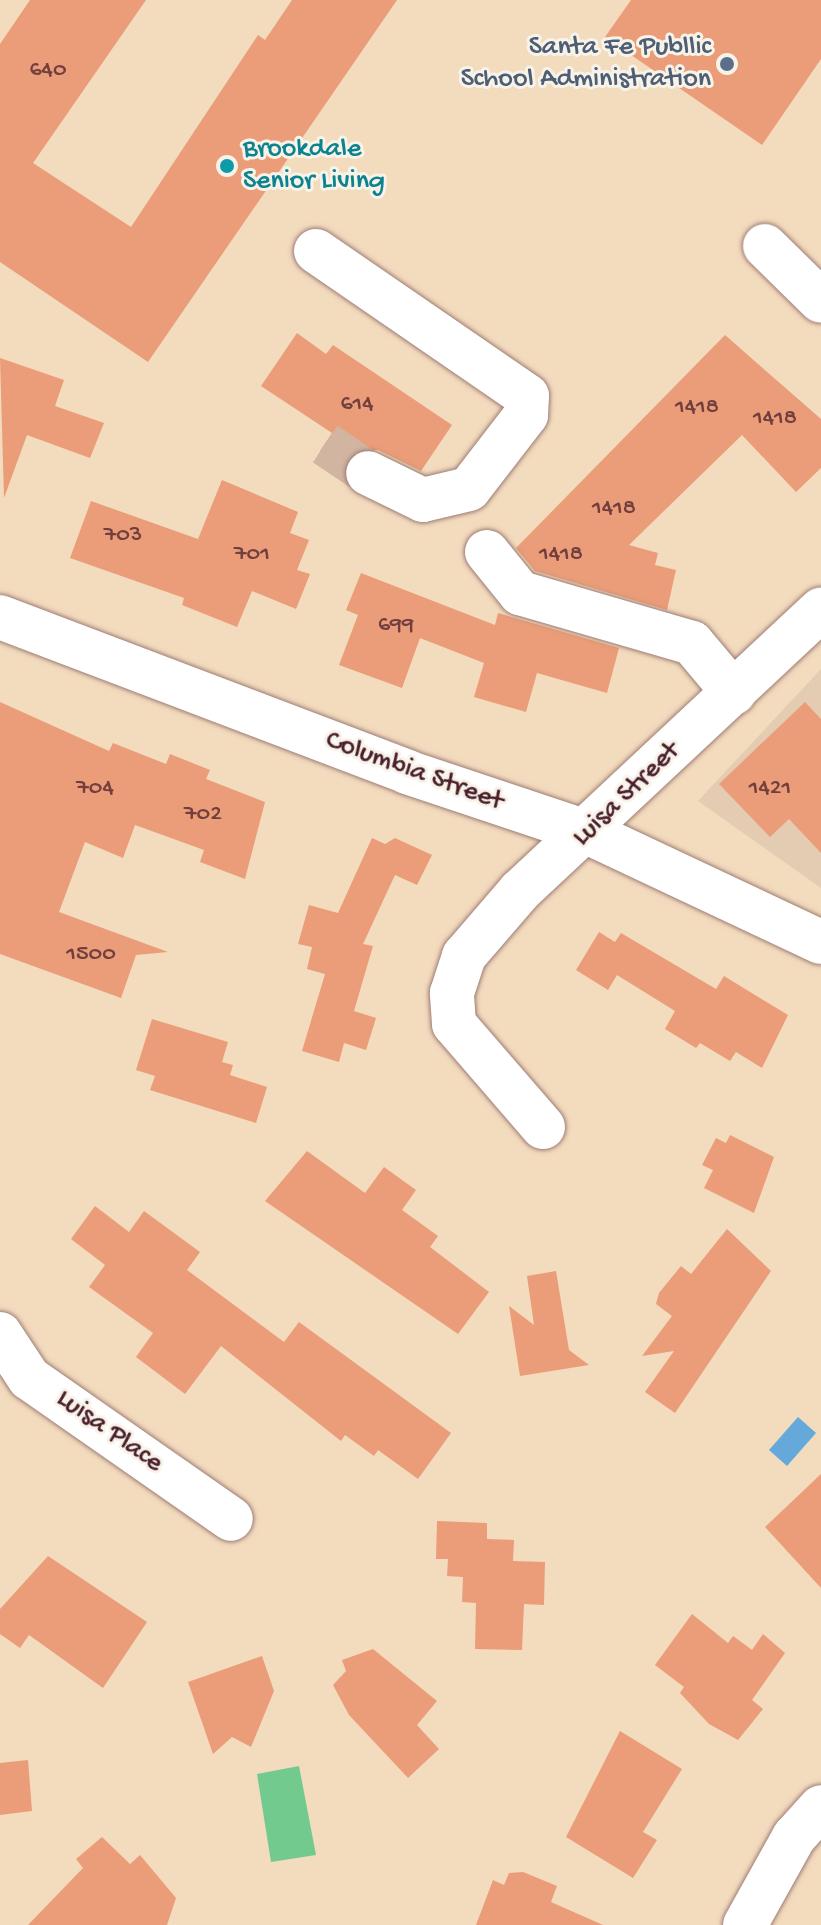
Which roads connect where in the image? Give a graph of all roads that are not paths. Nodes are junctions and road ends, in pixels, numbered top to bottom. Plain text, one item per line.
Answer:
1 (765, 246) dead end
2 (316, 251) dead end
3 (821, 301) edge
4 (368, 473) tunnel mouth
5 (487, 552) dead end
6 (821, 609) edge
7 (0, 617) edge
8 (734, 693) junction
9 (589, 833) junction
10 (821, 942) edge
11 (543, 1127) dead end
12 (0, 1334) edge
13 (231, 1519) dead end
14 (821, 1807) edge
15 (745, 1925) edge

1 - 3 street
2 - 4 street
5 - 8 street
6 - 8 street, Luisa Street
7 - 9 street, Columbia Street
8 - 9 street, Luisa Street
9 - 10 street, Columbia Street
9 - 11 street, Luisa Street
12 - 13 street, Luisa Place
14 - 15 street

